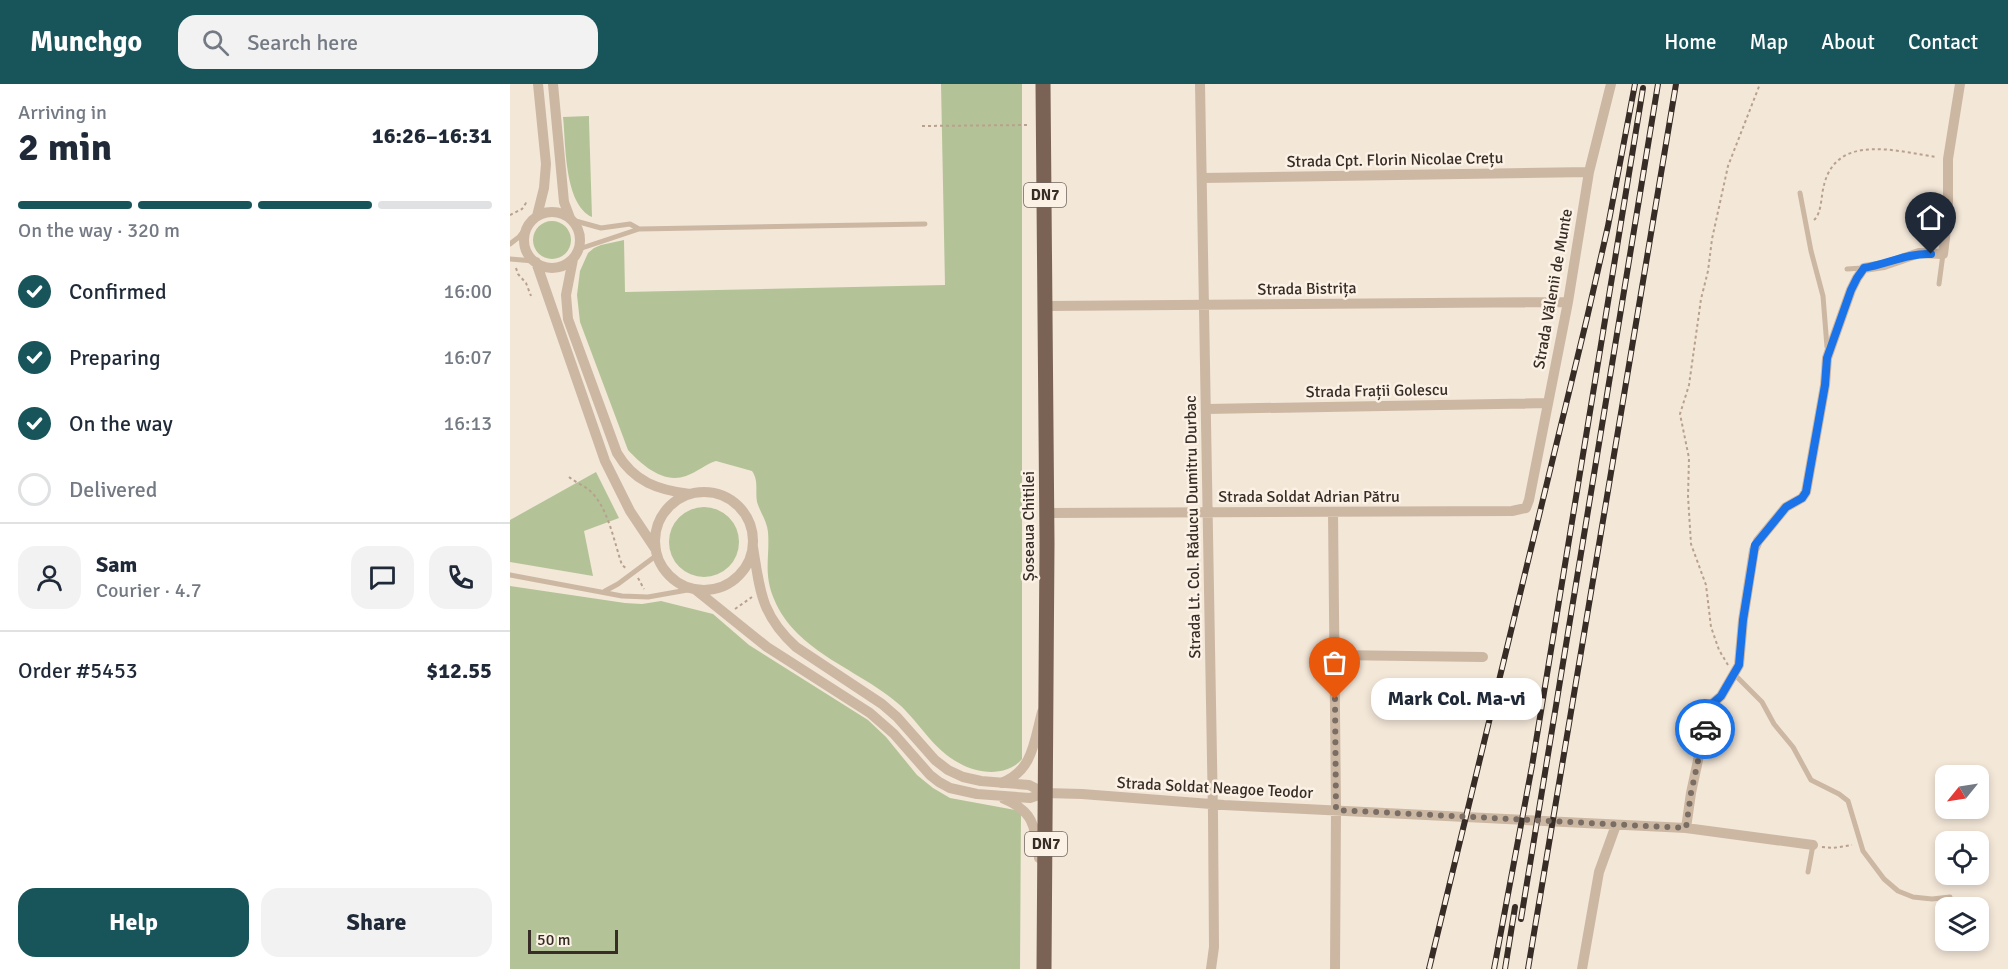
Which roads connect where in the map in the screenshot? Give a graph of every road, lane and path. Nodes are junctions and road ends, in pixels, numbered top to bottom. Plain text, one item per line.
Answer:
1 (538, 84) edge
2 (553, 84) edge
3 (1044, 84) edge
4 (1200, 84) edge
5 (1611, 84) edge
6 (1760, 84) edge
7 (1959, 84) edge
8 (1044, 125) junction
9 (922, 126) dead end
10 (1948, 159) junction
11 (1589, 172) junction
12 (1202, 178) junction
13 (1800, 194) dead end
14 (571, 219) junction
15 (533, 220) junction
16 (1806, 222) junction
17 (925, 224) dead end
18 (639, 229) junction
19 (510, 244) edge
20 (576, 254) junction
21 (1943, 254) junction
22 (511, 259) edge
23 (535, 261) junction
24 (1864, 268) junction
25 (1847, 269) dead end
26 (1940, 284) dead end
27 (531, 296) dead end
28 (1568, 302) junction
29 (1205, 305) junction
30 (1047, 306) junction
31 (1827, 358) junction
32 (1548, 403) junction
33 (1207, 409) junction
34 (568, 477) dead end
35 (690, 494) junction
36 (1529, 500) joint
37 (1208, 512) junction
38 (1333, 512) junction
39 (1047, 513) junction
40 (753, 547) junction
41 (657, 552) junction
42 (633, 573) junction
43 (510, 574) edge
44 (694, 589) junction
45 (605, 591) junction
46 (760, 592) junction
47 (648, 597) junction
48 (729, 615) junction
49 (1334, 655) junction
50 (1483, 657) dead end
51 (1735, 675) junction
52 (1045, 701) junction
53 (1001, 783) junction
54 (1045, 793) junction
55 (1001, 798) junction
56 (1213, 804) junction
57 (1336, 810) junction
58 (1616, 825) junction
59 (1686, 828) junction
60 (1860, 843) junction
61 (1813, 845) junction
62 (1808, 872) dead end
63 (1045, 895) junction
64 (1935, 897) edge
65 (1044, 969) edge
66 (1211, 969) edge
67 (1335, 969) edge
68 (1582, 969) edge

1 - 15 street
2 - 14 street
3 - 8 main road, Șoseaua Chitilei / DN7
4 - 12 street, Strada Lt. Col. Răducu Dumitru Durbac
5 - 11 street, Strada Vălenii de Munte
6 - 51 path
7 - 10 street
8 - 9 path
8 - 30 main road, Șoseaua Chitilei / DN7
10 - 16 path
10 - 21 street
11 - 12 street, Strada Cpt. Florin Nicolae Crețu
11 - 28 street, Strada Vălenii de Munte
12 - 29 street, Strada Lt. Col. Răducu Dumitru Durbac
13 - 16 lane
14 - 15 street
14 - 18 lane
14 - 20 street
15 - 19 lane
15 - 23 street
16 - 31 lane
17 - 18 lane
18 - 20 lane
20 - 23 street
20 - 35 street
21 - 24 street
21 - 26 lane
22 - 23 lane
22 - 27 path
23 - 41 street
24 - 25 lane
24 - 31 street
28 - 29 street, Strada Bistrița
28 - 32 street, Strada Vălenii de Munte
29 - 30 street, Strada Bistrița
29 - 33 street, Strada Lt. Col. Răducu Dumitru Durbac
30 - 39 main road, Șoseaua Chitilei / DN7
31 - 51 street
32 - 33 street, Strada Frații Golescu
32 - 36 street, Strada Vălenii de Munte
33 - 37 street, Strada Lt. Col. Răducu Dumitru Durbac
34 - 42 path
35 - 40 street
35 - 41 street
36 - 38 street, Strada Soldat Adrian Pătru
37 - 38 street, Strada Soldat Adrian Pătru
37 - 39 street, Strada Soldat Adrian Pătru
37 - 56 street, Strada Lt. Col. Răducu Dumitru Durbac
38 - 49 street
39 - 52 main road, Șoseaua Chitilei / DN7
40 - 44 street
40 - 46 street
41 - 42 lane
41 - 44 street
42 - 45 lane
42 - 47 path
43 - 45 lane
44 - 47 lane
44 - 48 street
45 - 47 lane
46 - 48 path
46 - 53 street
48 - 55 street
49 - 50 street
49 - 57 street
51 - 59 street
51 - 60 lane
52 - 53 street
52 - 54 main road, Șoseaua Chitilei / DN7
53 - 54 street
54 - 55 street
54 - 56 street, Strada Soldat Neagoe Teodor
54 - 63 main road, Șoseaua Chitilei / DN7
55 - 63 street
56 - 57 street, Strada Soldat Neagoe Teodor
56 - 66 street, Strada Lt. Col. Răducu Dumitru Durbac
57 - 58 street, Strada Soldat Neagoe Teodor
57 - 67 street
58 - 59 street, Strada Soldat Neagoe Teodor
58 - 68 street
59 - 61 street, Strada Soldat Neagoe Teodor
60 - 61 path
60 - 64 lane
61 - 62 lane
63 - 65 main road, Șoseaua Chitilei / DN7

